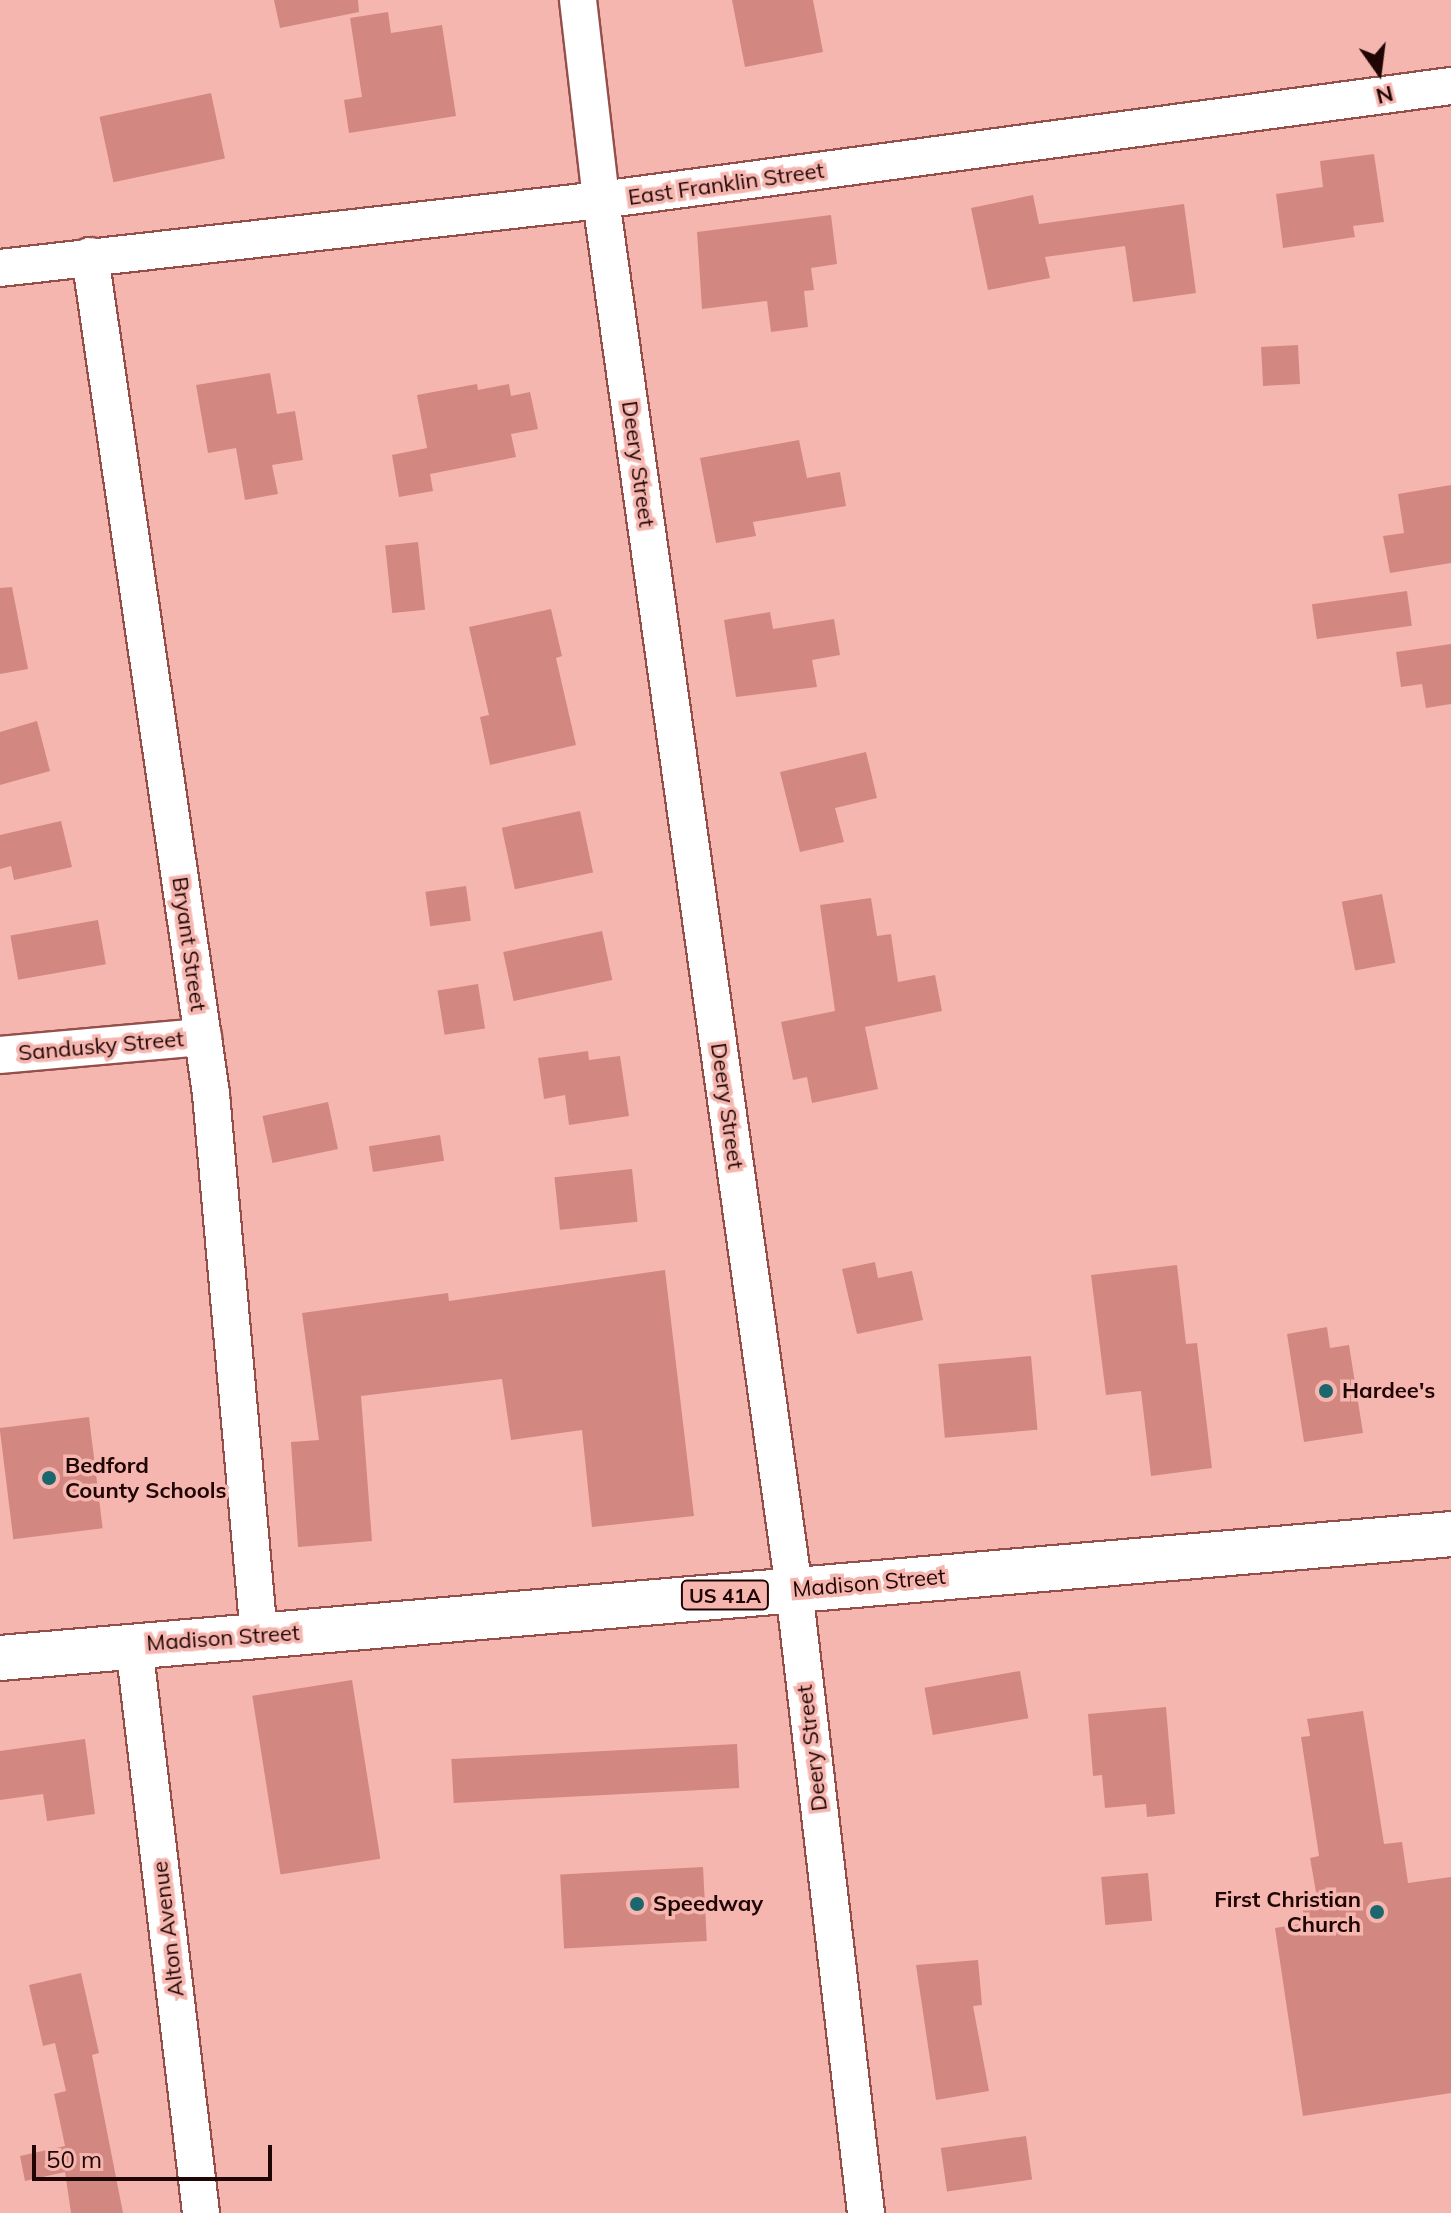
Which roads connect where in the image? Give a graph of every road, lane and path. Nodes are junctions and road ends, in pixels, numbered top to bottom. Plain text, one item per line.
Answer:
1 (578, 0) edge
2 (1451, 86) edge
3 (601, 200) junction
4 (90, 256) junction
5 (0, 268) edge
6 (203, 1037) junction
7 (0, 1055) edge
8 (1451, 1534) edge
9 (794, 1589) junction
10 (259, 1636) junction
11 (134, 1645) junction
12 (0, 1658) edge
13 (201, 2213) edge
14 (866, 2213) edge

1 - 3 street, Deery Street
2 - 3 street, East Franklin Street
3 - 4 street, East Franklin Street
3 - 9 street, Deery Street
4 - 5 street, East Franklin Street
4 - 6 street, Bryant Street
6 - 7 street, Sandusky Street
6 - 10 street, Bryant Street
8 - 9 main road, Madison Street / US 41A
9 - 10 main road, Madison Street / US 41A
9 - 14 street, Deery Street
10 - 11 main road, Madison Street / US 41A
11 - 12 main road, Madison Street / US 41A
11 - 13 street, Alton Avenue

